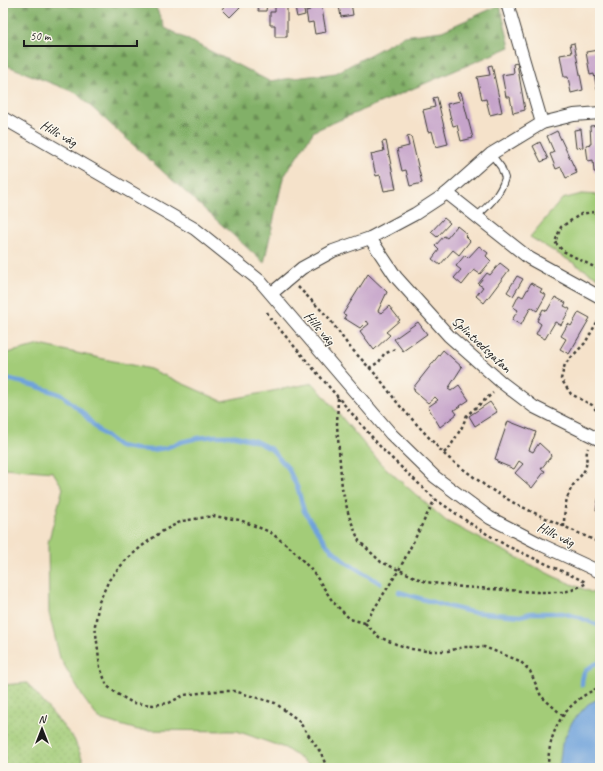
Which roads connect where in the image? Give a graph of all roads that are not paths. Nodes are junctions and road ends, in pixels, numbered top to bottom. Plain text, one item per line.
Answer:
1 (507, 3) edge
2 (600, 113) edge
3 (3, 118) edge
4 (542, 123) junction
5 (491, 154) junction
6 (447, 193) junction
7 (476, 217) junction
8 (370, 238) junction
9 (272, 293) junction
10 (600, 297) edge
11 (596, 438) edge
12 (600, 572) edge

1 - 4 street
2 - 4 street
3 - 9 street, Hills väg
4 - 5 street
5 - 6 street
5 - 7 lane
6 - 7 street
6 - 8 street
7 - 10 street
8 - 9 street
8 - 11 street, Splintvedsgatan
9 - 12 street, Hills väg

